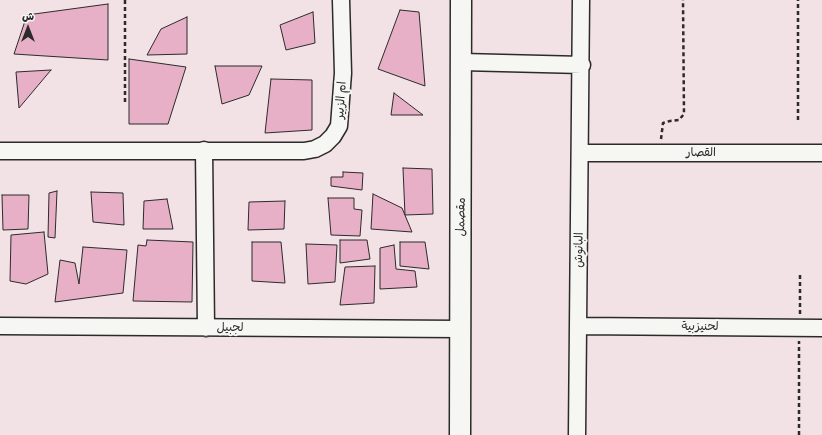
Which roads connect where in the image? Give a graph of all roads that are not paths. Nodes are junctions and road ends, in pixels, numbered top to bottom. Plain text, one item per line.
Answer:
1 (341, 0) edge
2 (461, 0) edge
3 (581, 0) edge
4 (462, 62) junction
5 (582, 65) junction
6 (204, 150) junction
7 (0, 151) edge
8 (580, 153) junction
9 (822, 153) edge
10 (0, 326) edge
11 (578, 326) junction
12 (206, 328) junction
13 (822, 328) edge
14 (460, 329) junction
15 (460, 435) edge
16 (577, 435) edge

1 - 6 street, ام الزبير
2 - 4 street, مقصمل
3 - 5 street, البانوش
4 - 5 street
4 - 14 street, مقصمل
5 - 8 street, البانوش
6 - 7 street, ام الزبير
6 - 12 street
8 - 9 street, القصار
8 - 11 street, البانوش
10 - 12 street, لجبيل
11 - 13 street, لحنيزبية
11 - 16 street, البانوش
12 - 14 street, لجبيل
14 - 15 street, مقصمل

